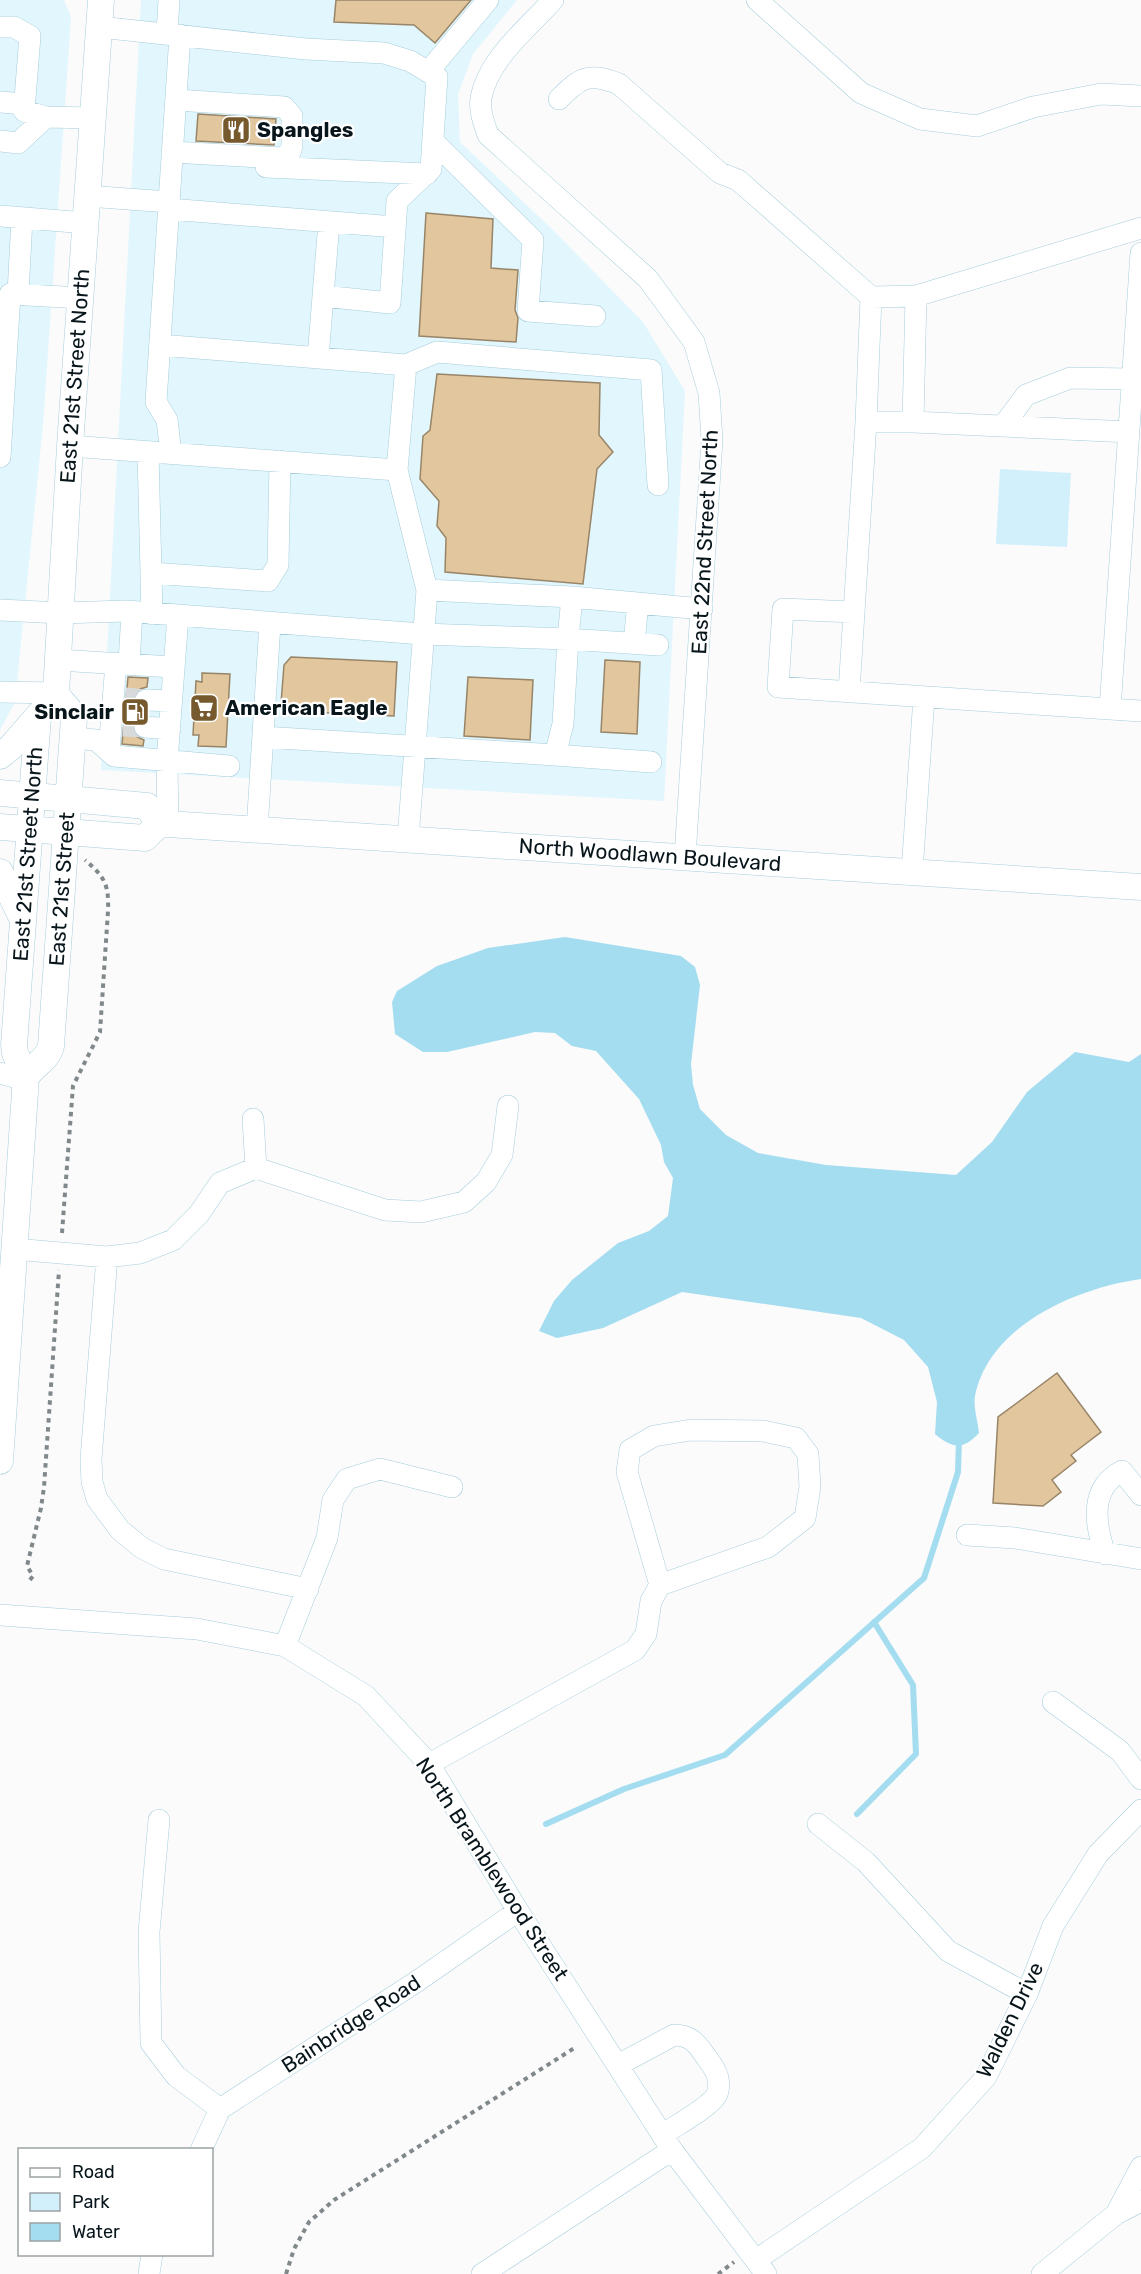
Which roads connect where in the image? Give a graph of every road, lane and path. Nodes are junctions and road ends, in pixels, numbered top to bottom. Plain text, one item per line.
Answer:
1 (101, 0) edge
2 (169, 0) edge
3 (488, 0) edge
4 (553, 0) edge
5 (757, 0) edge
6 (0, 27) edge
7 (99, 27) junction
8 (174, 34) junction
9 (428, 72) junction
10 (1141, 96) edge
11 (559, 99) dead end
12 (176, 100) junction
13 (9, 101) edge
14 (46, 117) junction
15 (93, 118) junction
16 (0, 141) edge
17 (433, 141) junction
18 (172, 157) junction
19 (426, 174) junction
20 (87, 196) junction
21 (169, 206) junction
22 (0, 216) edge
23 (22, 218) junction
24 (329, 222) junction
25 (86, 223) junction
26 (396, 227) junction
27 (1141, 228) edge
28 (1141, 253) edge
29 (9, 290) edge
30 (323, 296) junction
31 (916, 296) junction
32 (871, 297) junction
33 (81, 298) junction
34 (595, 316) dead end
35 (160, 345) junction
36 (318, 358) junction
37 (406, 365) junction
38 (1132, 379) junction
39 (866, 422) junction
40 (913, 422) junction
41 (1003, 426) junction
42 (1129, 432) junction
43 (70, 446) junction
44 (148, 452) junction
45 (171, 453) junction
46 (0, 457) edge
47 (280, 461) junction
48 (397, 470) junction
49 (658, 485) dead end
50 (151, 573) junction
51 (427, 590) junction
52 (572, 597) junction
53 (638, 603) junction
54 (702, 609) junction
55 (0, 610) edge
56 (853, 612) junction
57 (61, 613) junction
58 (142, 613) junction
59 (178, 616) junction
60 (270, 623) junction
61 (422, 634) junction
62 (568, 639) junction
63 (634, 643) junction
64 (658, 645) dead end
65 (58, 660) junction
66 (123, 663) junction
67 (173, 667) junction
68 (0, 692) edge
69 (849, 692) junction
70 (56, 693) junction
71 (924, 697) junction
72 (146, 700) tunnel mouth
73 (172, 701) junction
74 (1110, 709) junction
75 (1141, 711) edge
76 (38, 716) junction
77 (145, 727) tunnel mouth
78 (170, 729) junction
79 (263, 737) junction
80 (73, 738) junction
81 (414, 746) junction
82 (109, 751) junction
83 (555, 755) junction
84 (0, 756) edge
85 (167, 761) junction
86 (651, 762) dead end
87 (229, 766) dead end
88 (0, 793) edge
89 (32, 796) junction
90 (69, 799) junction
91 (163, 824) junction
92 (0, 827) edge
93 (31, 829) junction
94 (257, 830) junction
95 (66, 832) junction
96 (408, 839) junction
97 (685, 857) junction
98 (86, 860) dead end
99 (0, 872) edge
100 (912, 872) junction
101 (1141, 887) edge
102 (24, 921) junction
103 (0, 1073) edge
104 (12, 1082) edge
105 (508, 1106) dead end
106 (253, 1119) dead end
107 (256, 1168) junction
108 (61, 1237) dead end
109 (15, 1249) junction
110 (107, 1257) junction
111 (60, 1263) dead end
112 (6, 1286) edge
113 (0, 1461) edge
114 (452, 1487) dead end
115 (1141, 1495) edge
116 (967, 1535) dead end
117 (1105, 1554) junction
118 (1141, 1559) edge
119 (30, 1580) dead end
120 (660, 1585) junction
121 (308, 1589) junction
122 (0, 1615) edge
123 (285, 1646) junction
124 (1053, 1702) dead end
125 (429, 1764) junction
126 (1141, 1779) edge
127 (1141, 1810) edge
128 (159, 1820) dead end
129 (818, 1824) dead end
130 (518, 1911) junction
131 (1027, 1994) junction
132 (576, 2048) dead end
133 (618, 2065) junction
134 (220, 2109) junction
135 (667, 2143) junction
136 (202, 2148) edge
137 (1141, 2167) edge
138 (1141, 2201) edge
139 (1116, 2214) junction
140 (152, 2256) edge
141 (761, 2267) edge
142 (149, 2274) edge
143 (286, 2274) edge
144 (482, 2274) edge
145 (1042, 2274) edge

1 - 7 main road, East 21st Street North
2 - 8 street
3 - 9 street
4 - 54 street, East 22nd Street North
5 - 10 street
6 - 13 street
7 - 8 street
7 - 15 main road, East 21st Street North
8 - 9 street
8 - 12 street
9 - 17 street
11 - 32 street
12 - 18 street
12 - 18 street
13 - 14 street
14 - 15 street
14 - 16 street
15 - 20 main road, East 21st Street North
17 - 19 street
17 - 34 street
18 - 19 street
18 - 21 street
19 - 26 street
20 - 21 street
20 - 25 main road, East 21st Street North
21 - 24 street
21 - 35 street
22 - 23 street
23 - 25 street
23 - 29 street
24 - 26 street
24 - 30 street
25 - 33 main road, East 21st Street North
26 - 30 street
27 - 31 street
28 - 38 street
29 - 33 street
29 - 46 street
30 - 36 street
31 - 32 street
31 - 40 street
32 - 39 street
33 - 43 main road, East 21st Street North
35 - 36 street
35 - 45 street
36 - 37 street
37 - 48 street
37 - 49 street
38 - 41 street
38 - 42 street
39 - 40 street
39 - 56 street
40 - 41 street
41 - 42 street
42 - 74 street
43 - 44 street
43 - 57 main road, East 21st Street North
44 - 45 street
44 - 50 street
45 - 47 street
47 - 48 street
47 - 50 street
48 - 51 street
50 - 58 street
51 - 52 street
51 - 61 street
52 - 53 street
52 - 62 street
53 - 54 street
53 - 63 street
54 - 97 street, East 22nd Street North
55 - 57 street
56 - 69 street
56 - 69 street
57 - 58 street
57 - 65 main road, East 21st Street North
58 - 59 street
58 - 66 street
59 - 60 street
59 - 67 street
60 - 61 street
60 - 79 street
61 - 62 street
61 - 81 street
62 - 63 street
62 - 83 street
63 - 64 street
65 - 66 street
65 - 70 main road, East 21st Street North
66 - 67 street
66 - 82 street
67 - 73 street
68 - 70 street
69 - 71 street
70 - 76 main road, East 21st Street North
70 - 80 main road, East 21st Street
71 - 74 street
71 - 100 street
72 - 73 street
73 - 78 street
74 - 75 street
76 - 84 main road
76 - 89 main road, East 21st Street North
77 - 78 street
78 - 85 street
79 - 81 street
79 - 94 street
80 - 82 street
80 - 90 main road, East 21st Street
81 - 83 street
81 - 96 street
82 - 85 street
83 - 86 street
85 - 87 street
85 - 91 street
88 - 89 main road
89 - 90 main road
89 - 93 main road, East 21st Street North
90 - 91 main road
90 - 95 main road, East 21st Street
91 - 94 main road, North Woodlawn Boulevard
91 - 95 main road
92 - 93 main road
93 - 95 main road
93 - 102 main road, East 21st Street North
94 - 96 main road, North Woodlawn Boulevard
95 - 104 main road, East 21st Street
96 - 97 main road, North Woodlawn Boulevard
97 - 100 main road, North Woodlawn Boulevard
98 - 108 path
99 - 102 main road
100 - 101 main road, North Woodlawn Boulevard
102 - 104 main road, East 21st Street North
103 - 104 street
104 - 109 main road, East 21st Street North
105 - 107 street
106 - 107 street
107 - 110 street
109 - 110 street
109 - 112 main road, East 21st Street North
110 - 121 street
111 - 119 path
112 - 113 main road, East 21st Street North
114 - 121 street
115 - 117 street
116 - 117 street
117 - 118 street
120 - 120 street
120 - 125 street
121 - 123 street
122 - 123 street, North Bramblewood Street
123 - 125 street, North Bramblewood Street
124 - 126 street
125 - 130 street, North Bramblewood Street
127 - 131 street, Walden Drive
128 - 134 street
129 - 131 street
130 - 133 street, North Bramblewood Street
130 - 134 street, Bainbridge Road
131 - 141 street, Walden Drive
132 - 143 path
133 - 135 street, North Bramblewood Street
133 - 135 street
134 - 136 street
135 - 141 street, North Bramblewood Street
135 - 144 street
137 - 139 street
138 - 139 street
139 - 145 street
140 - 142 street

